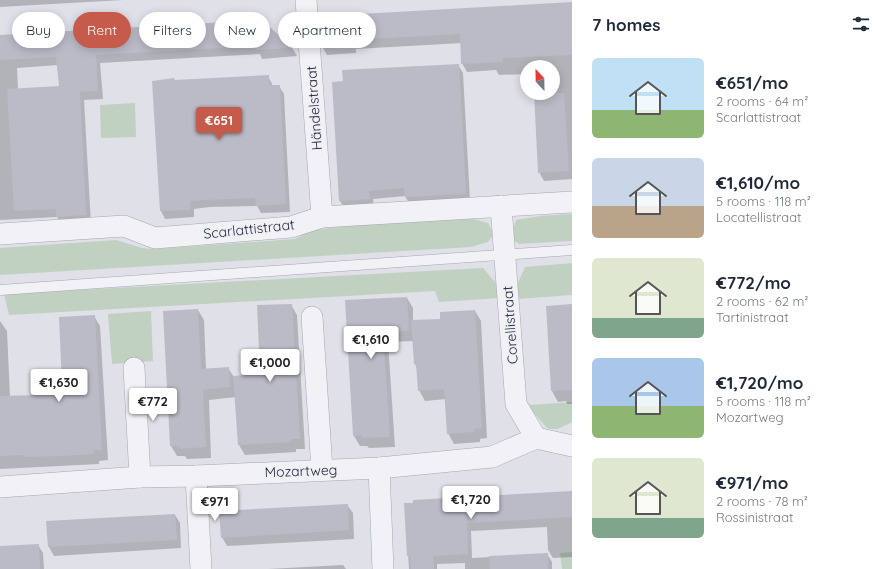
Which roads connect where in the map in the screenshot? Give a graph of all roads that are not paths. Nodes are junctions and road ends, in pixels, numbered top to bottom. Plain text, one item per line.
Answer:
1 (306, 0) edge
2 (572, 202) edge
3 (501, 206) junction
4 (322, 217) junction
5 (0, 234) edge
6 (572, 250) edge
7 (505, 255) junction
8 (0, 290) edge
9 (312, 316) dead end
10 (134, 368) dead end
11 (536, 438) junction
12 (572, 446) edge
13 (378, 468) junction
14 (322, 470) junction
15 (196, 476) junction
16 (140, 477) junction
17 (0, 487) edge
18 (201, 569) edge
19 (383, 569) edge

1 - 4 street, Händelstraat
2 - 3 street, Scarlattistraat
3 - 4 street, Scarlattistraat
3 - 7 street, Corellistraat
4 - 5 street, Scarlattistraat
6 - 7 lane
7 - 8 lane
7 - 11 street, Corellistraat
9 - 14 street
10 - 16 street
11 - 12 street
11 - 13 street, Mozartweg
13 - 14 street, Mozartweg
13 - 19 street
14 - 15 street, Mozartweg
15 - 16 street, Mozartweg
15 - 18 street
16 - 17 street, Mozartweg

